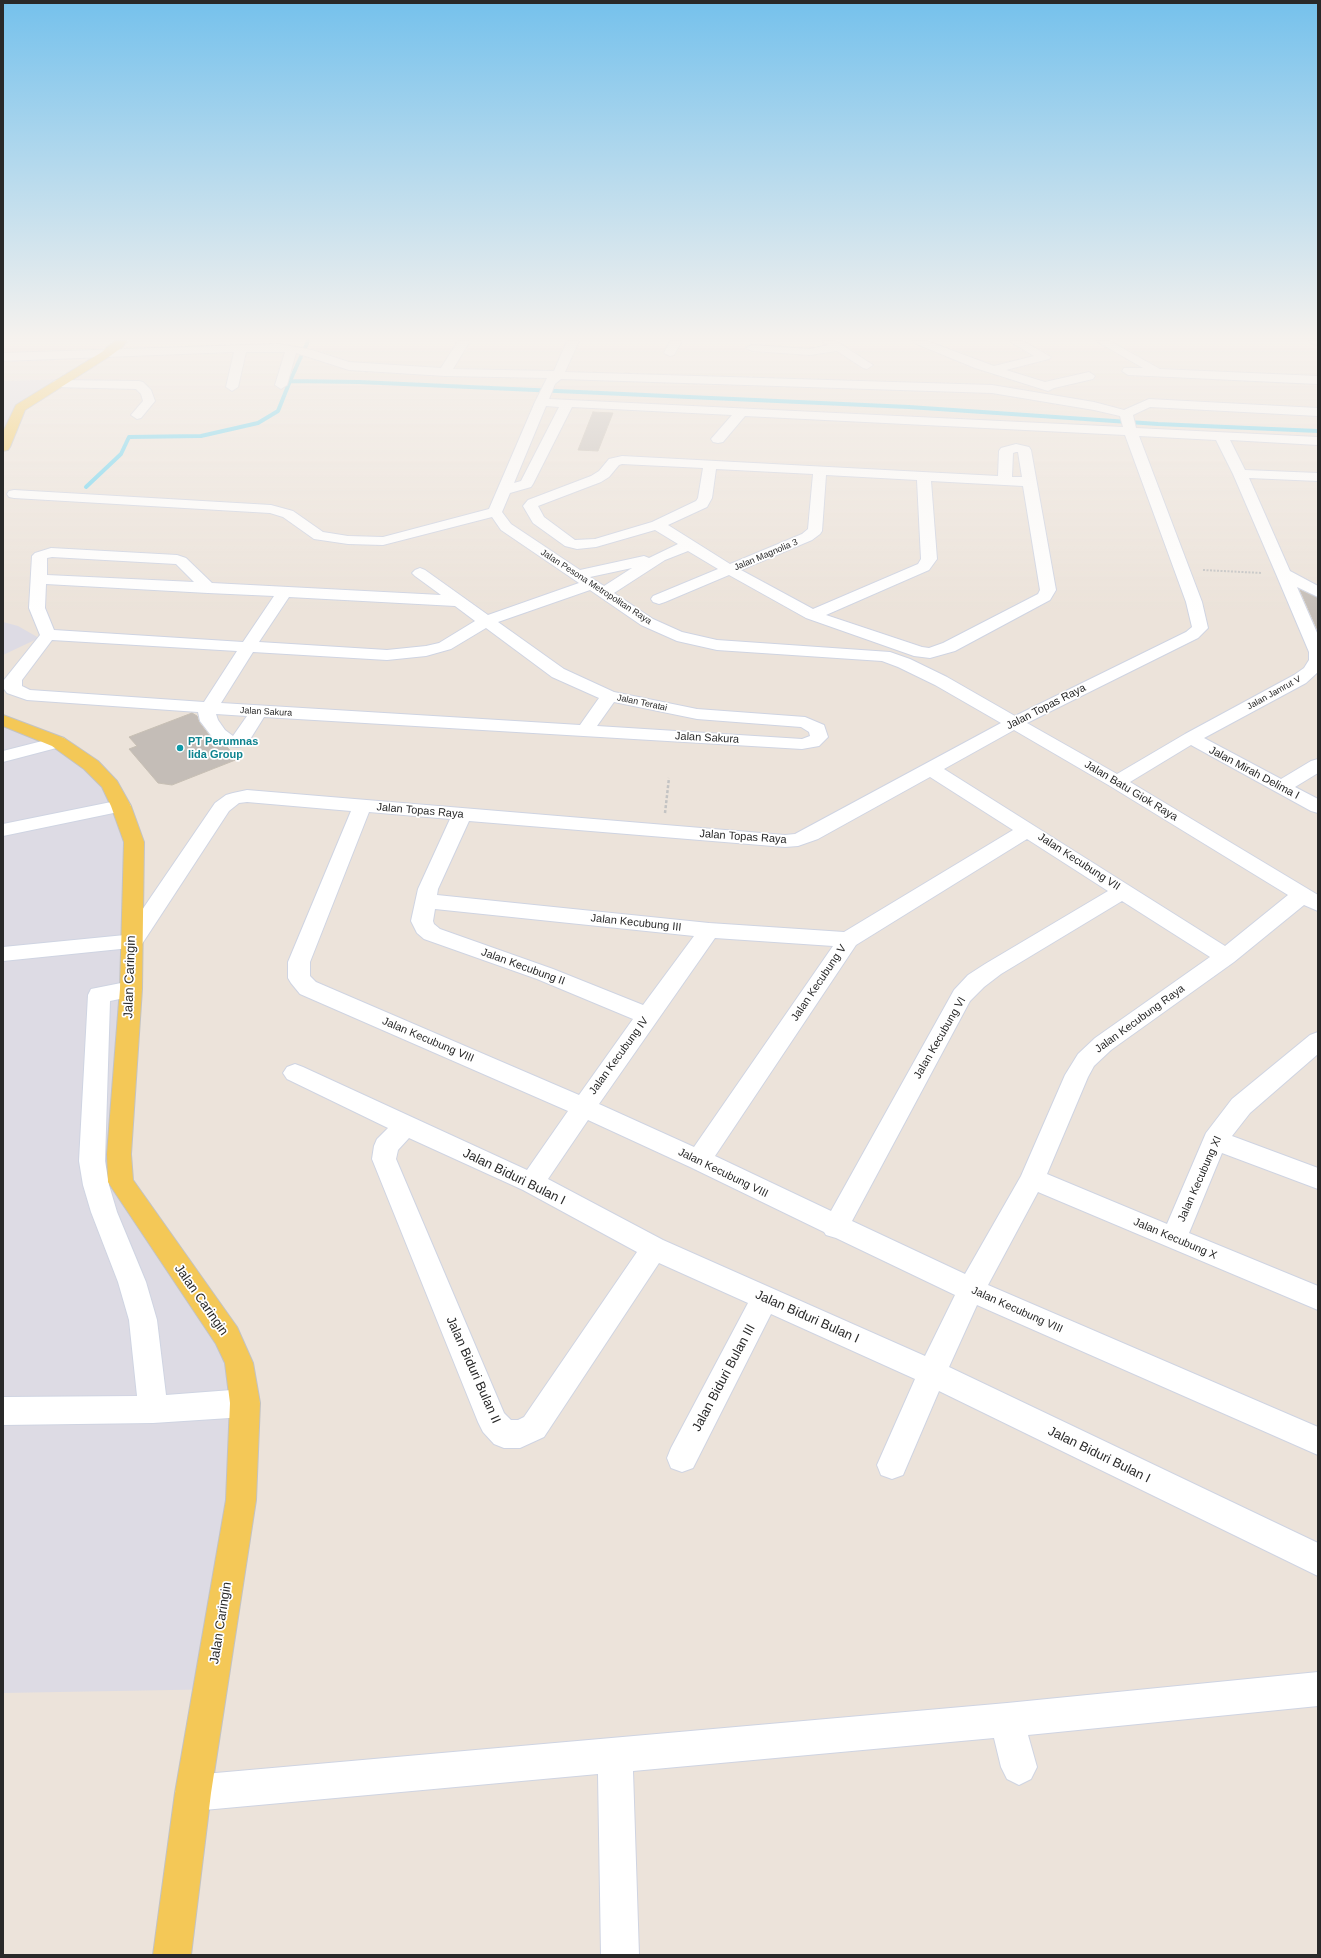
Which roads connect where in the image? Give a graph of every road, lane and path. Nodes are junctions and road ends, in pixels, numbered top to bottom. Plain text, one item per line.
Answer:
1 (9, 432) edge
2 (528, 432) edge
3 (552, 432) edge
4 (724, 432) edge
5 (1132, 432) edge
6 (1197, 432) edge
7 (1221, 436) junction
8 (718, 439) dead end
9 (1318, 441) edge
10 (3, 447) edge
11 (710, 465) junction
12 (820, 471) junction
13 (1240, 474) junction
14 (924, 476) junction
15 (1318, 478) edge
16 (1006, 481) junction
17 (1028, 482) junction
18 (505, 490) junction
19 (14, 494) dead end
20 (495, 512) junction
21 (657, 525) junction
22 (688, 545) junction
23 (660, 558) junction
24 (1180, 568) junction
25 (730, 570) junction
26 (420, 573) dead end
27 (1284, 574) junction
28 (577, 576) junction
29 (39, 579) junction
30 (208, 588) junction
31 (597, 589) junction
32 (1318, 592) edge
33 (284, 593) junction
34 (659, 598) dead end
35 (458, 601) junction
36 (812, 615) junction
37 (486, 621) junction
38 (48, 635) junction
39 (248, 646) junction
40 (1314, 672) edge
41 (941, 681) joint
42 (609, 696) junction
43 (210, 708) junction
44 (259, 711) junction
45 (3, 720) edge
46 (1014, 723) junction
47 (818, 729) joint
48 (585, 731) junction
49 (1191, 738) junction
50 (58, 742) junction
51 (3, 757) edge
52 (1318, 765) edge
53 (931, 769) junction
54 (669, 778) dead end
55 (1117, 782) junction
56 (1281, 787) junction
57 (120, 806) junction
58 (362, 806) junction
59 (1318, 807) edge
60 (462, 814) junction
61 (3, 830) edge
62 (1028, 830) junction
63 (662, 831) junction
64 (1123, 891) junction
65 (1310, 899) edge
66 (425, 901) junction
67 (709, 930) junction
68 (848, 940) junction
69 (132, 942) junction
70 (3, 954) edge
71 (1226, 956) junction
72 (131, 989) junction
73 (648, 1016) junction
74 (1318, 1041) edge
75 (295, 1072) dead end
76 (583, 1107) junction
77 (406, 1126) junction
78 (1215, 1140) junction
79 (699, 1160) junction
80 (1032, 1179) junction
81 (1318, 1179) edge
82 (532, 1183) junction
83 (835, 1226) junction
84 (1174, 1238) junction
85 (654, 1248) junction
86 (971, 1290) junction
87 (765, 1298) junction
88 (1318, 1298) edge
89 (932, 1373) junction
90 (245, 1403) junction
91 (153, 1409) junction
92 (3, 1411) edge
93 (1318, 1441) edge
94 (682, 1458) dead end
95 (892, 1465) dead end
96 (1318, 1560) edge
97 (1318, 1689) edge
98 (1007, 1720) junction
99 (614, 1755) junction
100 (1019, 1767) dead end
101 (193, 1794) junction
102 (172, 1955) edge
103 (620, 1955) edge

1 - 10 main road
2 - 18 street
3 - 18 street
4 - 8 street
5 - 24 street, Jalan Topas Raya
6 - 7 street
7 - 9 street
7 - 13 street, Jalan Jamrut V
11 - 12 street
11 - 21 street
11 - 21 street
12 - 14 street
12 - 25 street, Jalan Magnolia 3
13 - 15 street
13 - 27 street, Jalan Jamrut V
14 - 16 street
14 - 36 street
16 - 17 street
16 - 17 street
17 - 36 street
18 - 20 street
19 - 20 street
20 - 28 street, Jalan Pesona Metropolitan Raya
21 - 22 street
22 - 23 street
22 - 25 street
23 - 28 street
23 - 31 street
24 - 27 path
24 - 46 street, Jalan Topas Raya
25 - 34 street, Jalan Magnolia 3
25 - 36 street
26 - 35 street, Jalan Teratai
27 - 32 street
27 - 40 street, Jalan Jamrut V
28 - 31 street, Jalan Pesona Metropolitan Raya
29 - 30 street
29 - 30 street
29 - 38 street
30 - 33 street
31 - 37 street
31 - 41 street, Jalan Pesona Metropolitan Raya
33 - 35 street
33 - 39 street
35 - 37 street, Jalan Teratai
37 - 39 street
37 - 42 street, Jalan Teratai
38 - 39 street
38 - 43 street, Jalan Sakura
39 - 43 street
40 - 49 street, Jalan Jamrut V
41 - 46 street, Jalan Batu Giok Raya
42 - 47 street, Jalan Teratai
42 - 48 street
43 - 44 street, Jalan Sakura
43 - 44 street
44 - 48 street, Jalan Sakura
45 - 50 main road, Jalan Caringin
46 - 53 street, Jalan Topas Raya
46 - 55 street, Jalan Batu Giok Raya
47 - 48 street, Jalan Sakura
49 - 55 street, Jalan Jamrut V
49 - 56 street, Jalan Mirah Delima I
50 - 51 street
50 - 57 main road, Jalan Caringin
52 - 56 street
53 - 62 street, Jalan Kecubung VII
53 - 63 street, Jalan Topas Raya
54 - 63 path
55 - 65 street, Jalan Batu Giok Raya
56 - 59 street, Jalan Mirah Delima I
57 - 61 street
57 - 69 main road, Jalan Caringin
58 - 60 street, Jalan Topas Raya
58 - 69 street, Jalan Topas Raya
58 - 76 street, Jalan Kecubung VIII
60 - 63 street, Jalan Topas Raya
60 - 66 street
62 - 64 street, Jalan Kecubung VII
62 - 68 street, Jalan Kecubung V
64 - 71 street, Jalan Kecubung VII
64 - 83 street, Jalan Kecubung VI
65 - 71 street, Jalan Kecubung Raya
66 - 67 street, Jalan Kecubung III
66 - 73 street, Jalan Kecubung II
67 - 68 street, Jalan Kecubung III
67 - 73 street, Jalan Kecubung IV
68 - 79 street, Jalan Kecubung V
69 - 70 street
69 - 72 main road, Jalan Caringin
71 - 80 street, Jalan Kecubung Raya
72 - 90 main road, Jalan Caringin
72 - 91 street
73 - 76 street, Jalan Kecubung IV
74 - 78 street, Jalan Kecubung XI
75 - 77 street, Jalan Biduri Bulan I
76 - 79 street, Jalan Kecubung VIII
76 - 82 street, Jalan Kecubung IV
77 - 82 street, Jalan Biduri Bulan I
77 - 85 street, Jalan Biduri Bulan II
78 - 81 street
78 - 84 street, Jalan Kecubung XI
79 - 83 street, Jalan Kecubung VIII
80 - 84 street, Jalan Kecubung X
80 - 86 street, Jalan Kecubung Raya
82 - 85 street, Jalan Biduri Bulan I
83 - 86 street, Jalan Kecubung VIII
84 - 88 street, Jalan Kecubung X
85 - 87 street, Jalan Biduri Bulan I
86 - 89 street, Jalan Kecubung Raya
86 - 93 street, Jalan Kecubung VIII
87 - 89 street, Jalan Biduri Bulan I
87 - 94 street, Jalan Biduri Bulan III
89 - 95 street, Jalan Kecubung Raya
89 - 96 street, Jalan Biduri Bulan I
90 - 91 street
90 - 101 main road, Jalan Caringin
91 - 92 street
97 - 98 street
98 - 99 street
98 - 100 street
99 - 101 street
99 - 103 street
101 - 102 main road, Jalan Caringin

